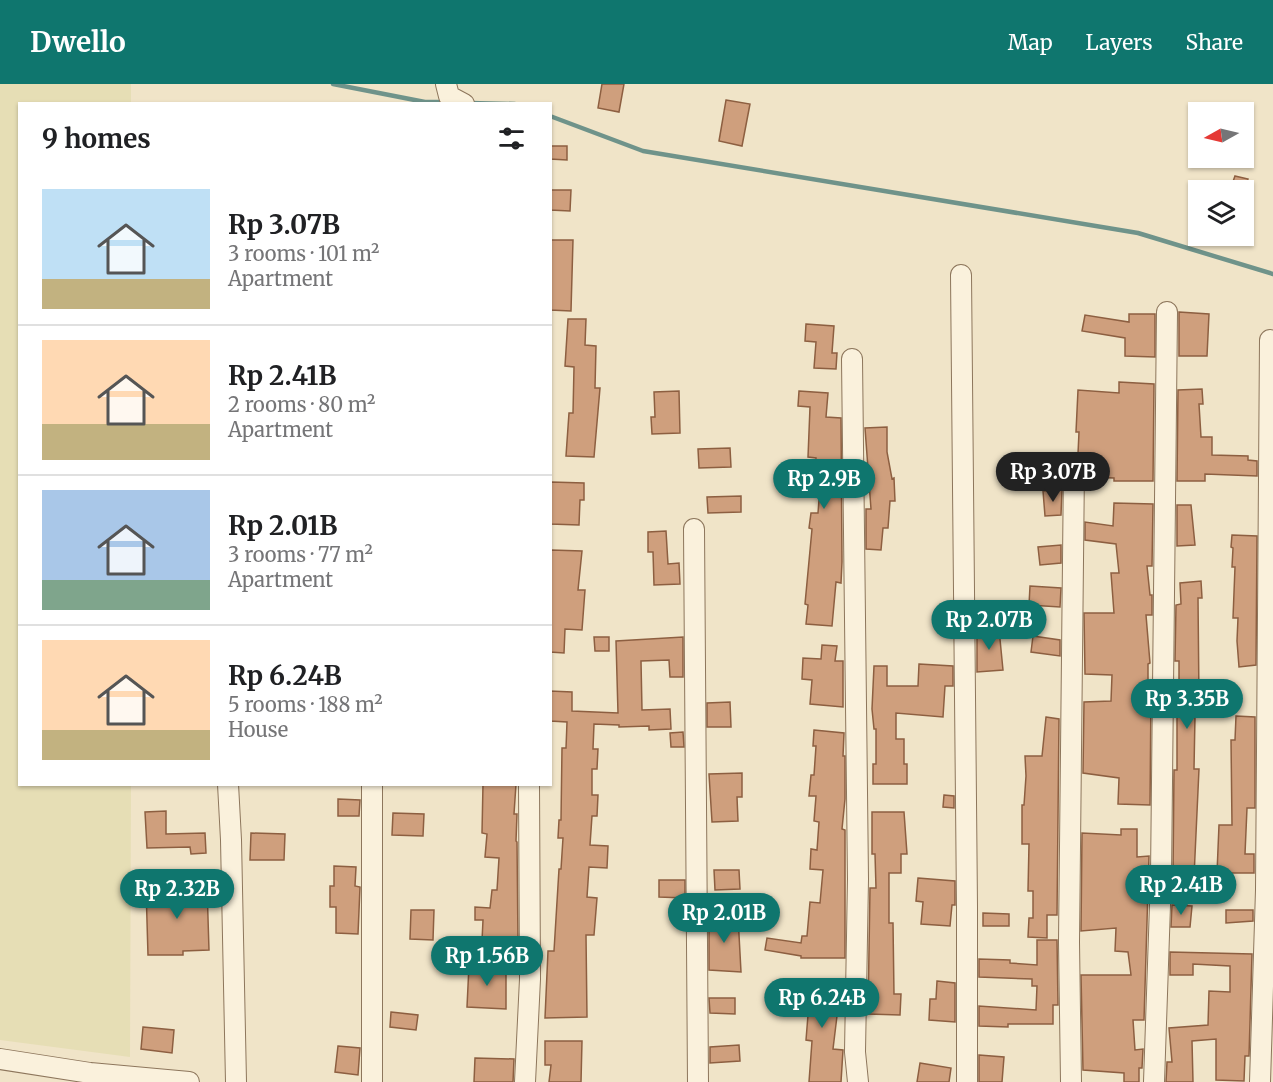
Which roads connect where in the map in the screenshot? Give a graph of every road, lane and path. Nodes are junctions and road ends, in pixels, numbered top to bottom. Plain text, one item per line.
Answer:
1 (446, 84) edge
2 (460, 102) edge
3 (962, 275) dead end
4 (1167, 312) dead end
5 (1270, 340) dead end
6 (852, 359) dead end
7 (1074, 465) dead end
8 (694, 529) dead end
9 (228, 786) edge
10 (372, 786) edge
11 (529, 786) edge
12 (0, 1059) edge
13 (89, 1077) edge
14 (189, 1082) edge
15 (236, 1082) edge
16 (372, 1082) edge
17 (525, 1082) edge
18 (698, 1082) edge
19 (858, 1082) edge
20 (967, 1082) edge
21 (1071, 1082) edge
22 (1154, 1082) edge
23 (1260, 1082) edge

1 - 2 street
3 - 20 street
4 - 22 street
5 - 23 street
6 - 19 street
7 - 21 street
8 - 18 street
9 - 15 street
10 - 16 street
11 - 17 street
12 - 13 street
13 - 14 street

